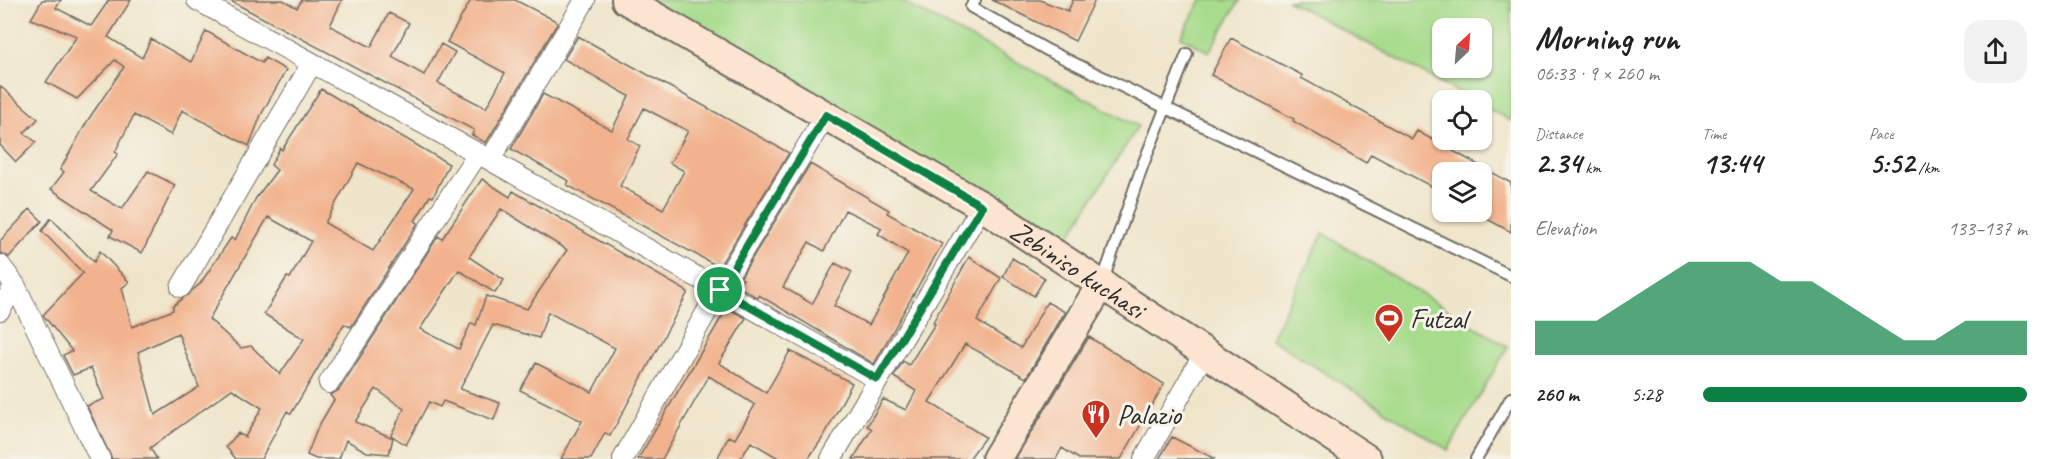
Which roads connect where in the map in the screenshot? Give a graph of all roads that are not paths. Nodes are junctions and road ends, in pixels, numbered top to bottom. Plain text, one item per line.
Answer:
1 (197, 0) edge
2 (585, 0) edge
3 (626, 0) edge
4 (975, 0) edge
5 (1187, 54) dead end
6 (312, 63) junction
7 (1166, 108) junction
8 (826, 115) junction
9 (484, 157) junction
10 (982, 206) junction
11 (0, 265) edge
12 (1511, 276) edge
13 (1102, 283) junction
14 (15, 285) junction
15 (181, 287) dead end
16 (720, 290) junction
17 (0, 310) edge
18 (1205, 352) junction
19 (877, 379) junction
20 (329, 383) dead end
21 (1511, 398) edge
22 (1349, 454) edge
23 (100, 459) edge
24 (623, 459) edge
25 (831, 459) edge
26 (996, 459) edge
27 (1144, 459) edge
28 (1476, 459) edge

1 - 6 street
2 - 9 street
3 - 8 street, Zebiniso kuchasi
4 - 7 lane
5 - 7 lane
6 - 9 street
6 - 15 street
7 - 12 lane
7 - 13 lane
8 - 10 street, Zebiniso kuchasi
8 - 16 street
9 - 16 street
9 - 20 street
10 - 13 street, Zebiniso kuchasi
10 - 19 street
11 - 14 street
13 - 18 street, Zebiniso kuchasi
13 - 26 street
14 - 17 street
14 - 23 street
16 - 19 street
16 - 24 street
18 - 22 street, Zebiniso kuchasi
18 - 27 street
19 - 25 street
21 - 28 lane

